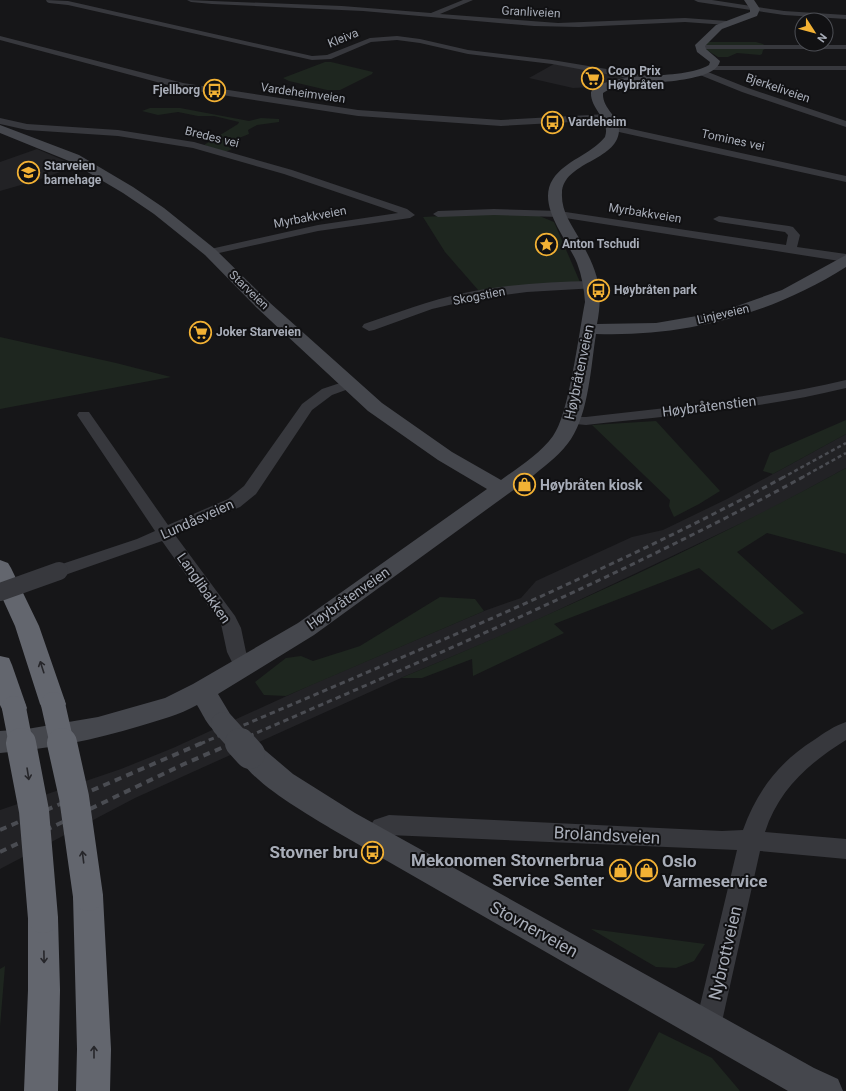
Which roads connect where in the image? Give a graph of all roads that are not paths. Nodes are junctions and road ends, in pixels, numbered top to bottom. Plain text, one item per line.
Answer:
1 (191, 0) edge
2 (469, 0) edge
3 (698, 0) edge
4 (749, 0) edge
5 (49, 1) edge
6 (755, 9) junction
7 (432, 15) junction
8 (846, 17) edge
9 (727, 23) junction
10 (0, 38) edge
11 (700, 47) junction
12 (846, 47) edge
13 (846, 68) edge
14 (708, 70) junction
15 (649, 79) junction
16 (0, 121) edge
17 (611, 123) junction
18 (846, 124) edge
19 (0, 129) edge
20 (846, 179) edge
21 (438, 214) dead end
22 (559, 214) junction
23 (413, 215) joint
24 (719, 219) dead end
25 (791, 250) junction
26 (210, 252) junction
27 (846, 259) edge
28 (592, 285) junction
29 (369, 327) dead end
30 (589, 329) junction
31 (349, 384) junction
32 (846, 384) edge
33 (84, 416) dead end
34 (570, 420) junction
35 (502, 489) junction
36 (167, 533) junction
37 (0, 568) edge
38 (0, 592) edge
39 (0, 665) edge
40 (245, 666) junction
41 (202, 692) junction
42 (846, 730) edge
43 (0, 742) edge
44 (373, 838) junction
45 (751, 840) junction
46 (846, 849) edge
47 (706, 1025) junction
48 (41, 1091) edge
49 (93, 1091) edge
50 (826, 1091) edge

1 - 7 street, Granliveien
2 - 7 street
3 - 6 street
4 - 6 street
5 - 15 street, Kleiva
6 - 8 street
6 - 9 street
7 - 9 street, Granliveien
9 - 11 street
10 - 17 street, Vardeheimveien
11 - 12 street
11 - 14 street
13 - 14 street
14 - 15 street
14 - 18 street, Bjerkeliveien
15 - 17 street
16 - 23 street, Bredes vei
17 - 20 street, Tomines vei
17 - 22 street, Høybråtenveien
19 - 26 street, Starveien
21 - 22 street, Myrbakkveien
22 - 25 street, Myrbakkveien
22 - 28 street, Høybråtenveien
23 - 26 street, Myrbakkveien
24 - 25 street
25 - 27 street, Myrbakkveien
26 - 31 street, Starveien
27 - 30 street, Linjeveien
28 - 29 street, Skogstien
28 - 30 street, Høybråtenveien
30 - 34 street, Høybråtenveien
31 - 35 street, Starveien
31 - 36 street, Lundåsveien
32 - 34 street, Høybråtenstien
33 - 36 street, Langlibakken
34 - 35 street, Høybråtenveien
35 - 40 street, Høybråtenveien
36 - 38 street, Lundåsveien, bridge
36 - 40 street, Langlibakken
49 -> 37 highway, bridge
39 -> 48 highway, bridge
40 - 41 street, Høybråtenveien
41 - 43 street, Høybråtenveien
41 - 44 street, Stovnerveien, bridge
42 - 45 street, Nybrottveien
44 - 45 street, Brolandsveien
44 - 47 street, Stovnerveien
45 - 46 street, Brolandsveien
45 - 47 street, Nybrottveien
47 - 50 street, Stovnerveien

